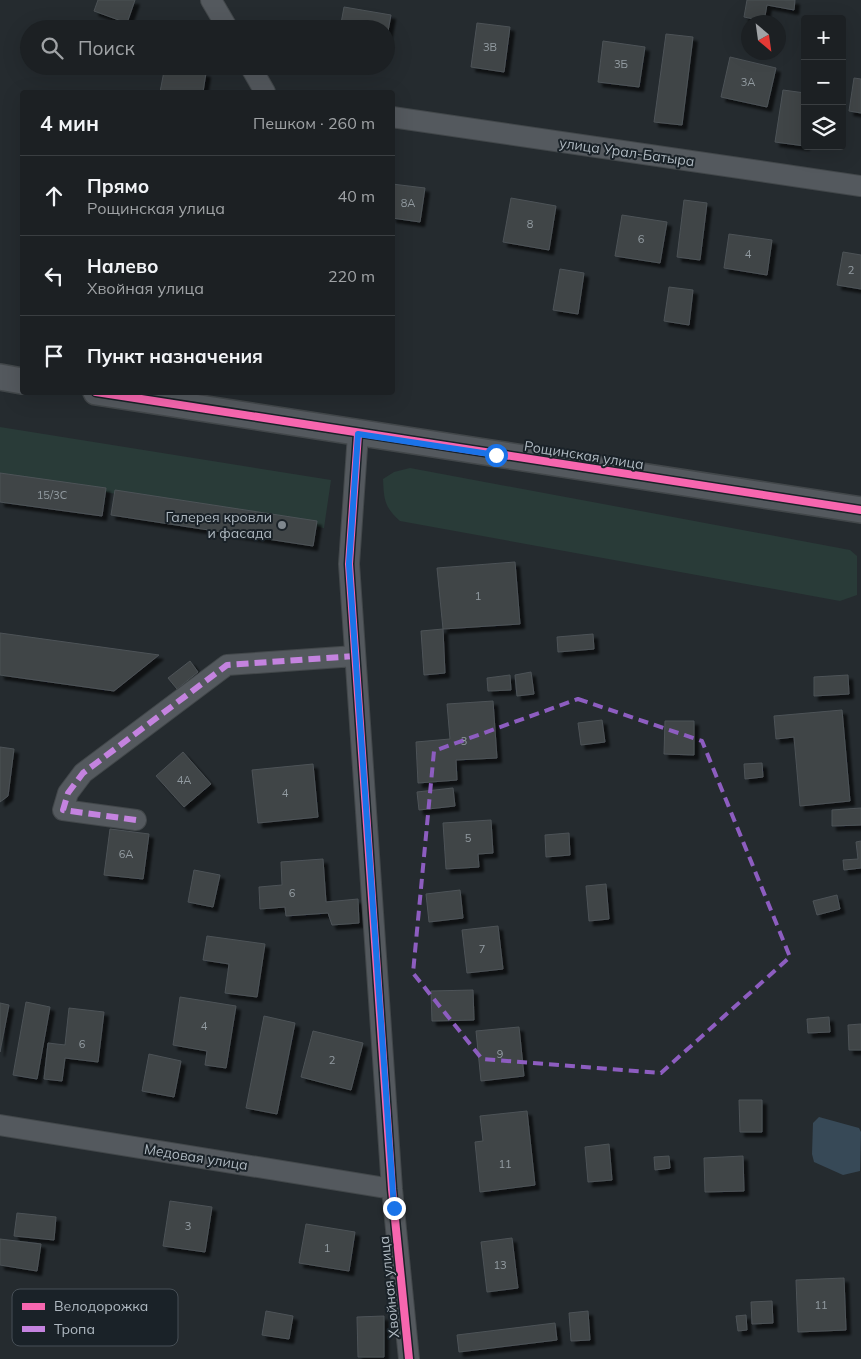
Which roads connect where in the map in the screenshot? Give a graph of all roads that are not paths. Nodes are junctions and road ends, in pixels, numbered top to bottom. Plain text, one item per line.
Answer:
1 (212, 0) edge
2 (223, 20) edge
3 (255, 75) edge
4 (264, 90) edge
5 (395, 117) edge
6 (861, 186) edge
7 (0, 377) edge
8 (20, 381) edge
9 (115, 395) edge
10 (358, 434) junction
11 (861, 510) edge
12 (355, 656) junction
13 (136, 820) dead end
14 (0, 1125) edge
15 (392, 1189) junction
16 (409, 1359) edge

1 - 2 street
3 - 4 street
5 - 6 street, улица Урал-Батыра
7 - 8 street
9 - 10 street, Рощинская улица
10 - 11 street, Рощинская улица
10 - 12 street, Хвойная улица
12 - 13 street
12 - 15 street, Хвойная улица
14 - 15 street, Медовая улица
15 - 16 street, Хвойная улица

